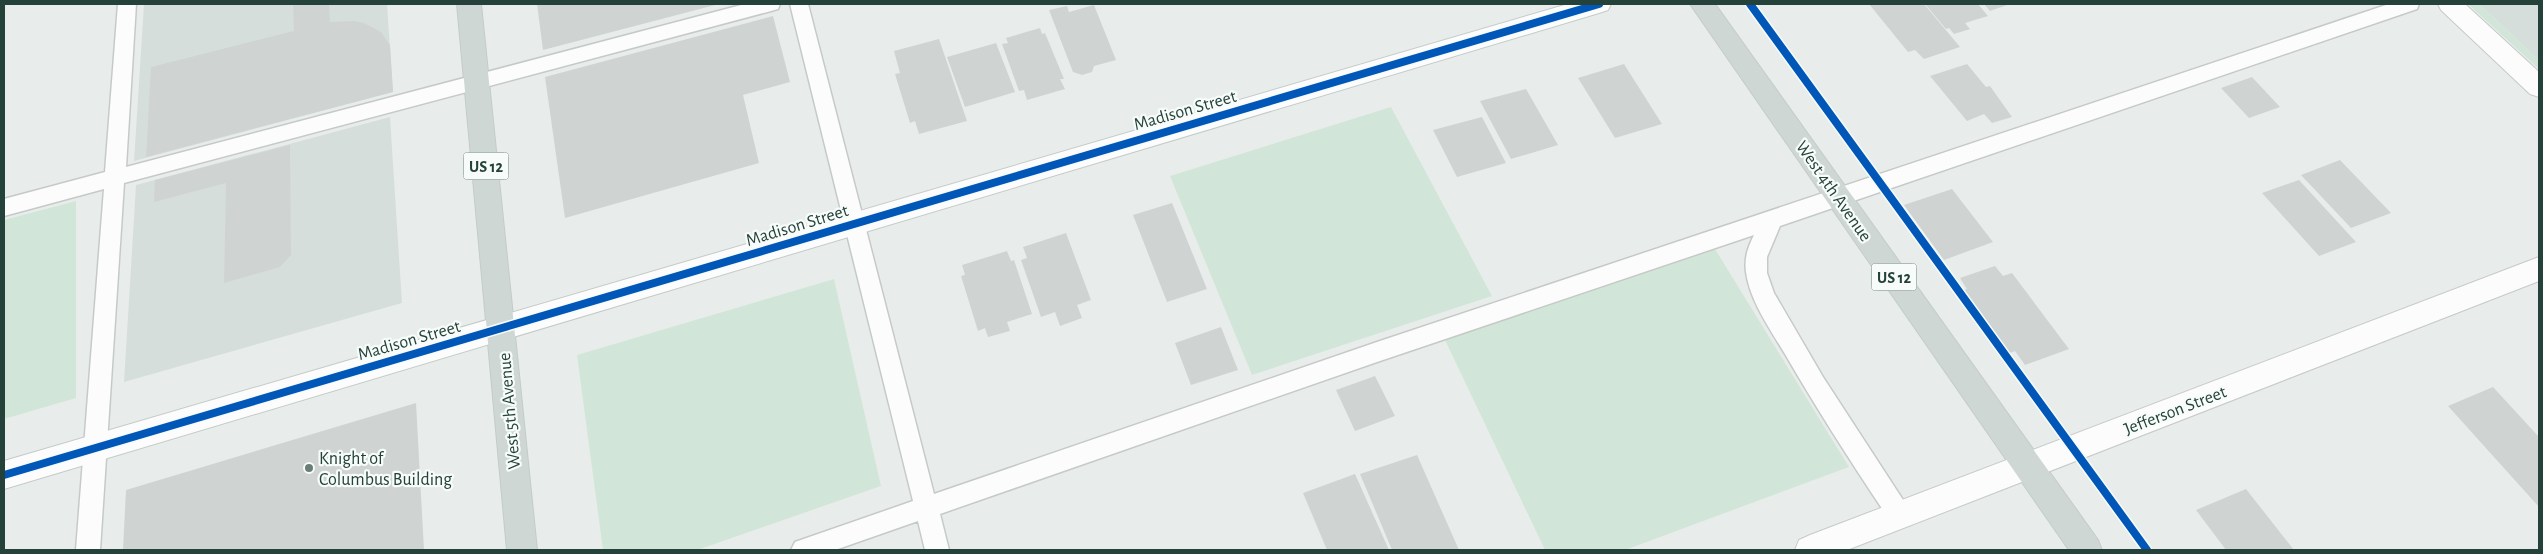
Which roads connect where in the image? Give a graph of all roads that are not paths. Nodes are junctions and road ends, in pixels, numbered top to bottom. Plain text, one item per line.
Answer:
1 (127, 4) edge
2 (469, 4) edge
3 (771, 4) edge
4 (800, 4) edge
5 (1599, 4) edge
6 (1702, 4) edge
7 (2410, 4) edge
8 (2450, 4) edge
9 (477, 81) junction
10 (2539, 87) edge
11 (115, 177) junction
12 (1839, 198) junction
13 (4, 207) edge
14 (1772, 220) junction
15 (856, 223) junction
16 (2539, 269) edge
17 (502, 328) junction
18 (96, 447) junction
19 (2028, 466) junction
20 (4, 474) edge
21 (926, 508) junction
22 (1899, 514) junction
23 (88, 550) edge
24 (522, 550) edge
25 (803, 550) edge
26 (937, 550) edge
27 (1810, 550) edge
28 (2087, 550) edge

1 - 11 lane
2 - 9 main road, West 5th Avenue / US 12
3 - 9 lane
4 - 15 lane
5 - 15 street, Madison Street
6 - 12 main road, West 4th Avenue / US 12
7 - 12 lane
8 - 10 street
9 - 11 lane
9 - 17 main road, West 5th Avenue / US 12
11 - 13 lane
11 - 18 lane
12 - 14 lane
12 - 19 main road, West 4th Avenue / US 12
14 - 21 lane
14 - 22 lane
15 - 17 street, Madison Street
15 - 21 lane
16 - 19 street, Jefferson Street
17 - 18 street, Madison Street
17 - 24 main road, West 5th Avenue / US 12
18 - 20 street, Madison Street
18 - 23 lane
19 - 22 street, Jefferson Street
19 - 28 main road, West 4th Avenue / US 12
21 - 25 lane
21 - 26 lane
22 - 27 street, Jefferson Street

